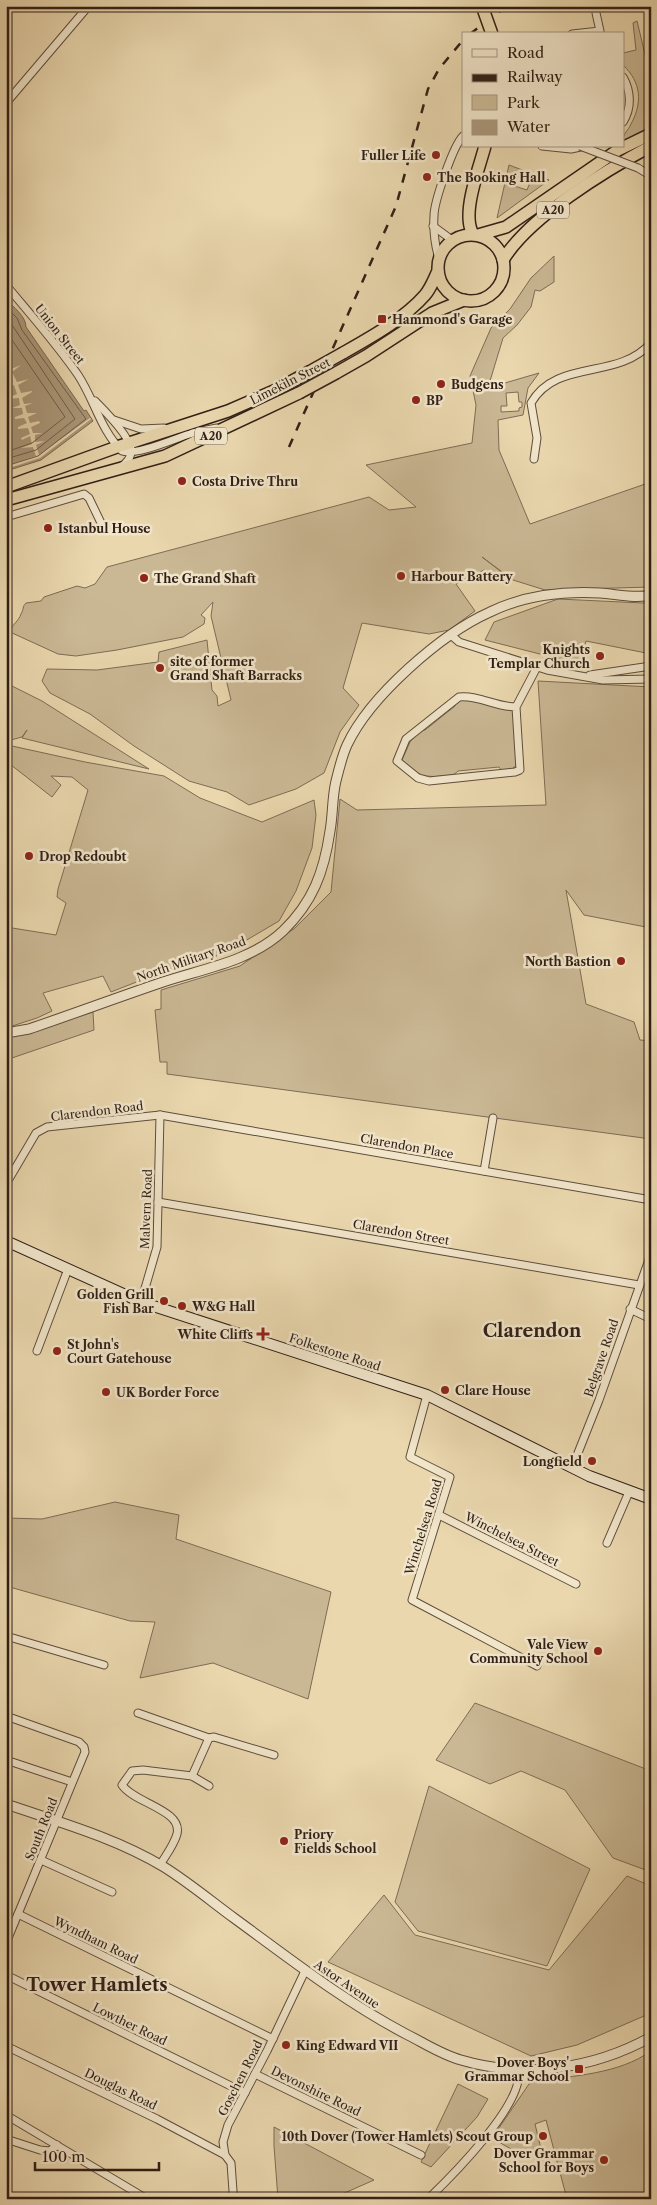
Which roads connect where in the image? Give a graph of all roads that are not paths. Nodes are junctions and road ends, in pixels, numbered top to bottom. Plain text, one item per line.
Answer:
1 (482, 6) edge
2 (86, 9) dead end
3 (596, 13) dead end
4 (491, 32) edge
5 (591, 32) edge
6 (624, 78) edge
7 (6, 103) edge
8 (624, 119) edge
9 (651, 134) edge
10 (462, 137) edge
11 (651, 146) edge
12 (484, 148) edge
13 (561, 148) edge
14 (576, 148) edge
15 (585, 148) edge
16 (623, 148) edge
17 (624, 148) edge
18 (651, 176) edge
19 (468, 213) junction
20 (433, 226) junction
21 (476, 235) junction
22 (453, 239) junction
23 (503, 260) junction
24 (438, 265) junction
25 (6, 285) edge
26 (464, 300) junction
27 (651, 343) edge
28 (92, 399) junction
29 (113, 420) junction
30 (238, 423) junction
31 (179, 428) junction
32 (117, 447) junction
33 (131, 448) junction
34 (534, 459) dead end
35 (120, 469) junction
36 (62, 484) junction
37 (6, 487) edge
38 (6, 500) edge
39 (56, 502) junction
40 (6, 517) edge
41 (102, 525) dead end
42 (651, 595) edge
43 (451, 635) junction
44 (651, 666) edge
45 (537, 667) junction
46 (585, 676) junction
47 (651, 679) edge
48 (516, 706) junction
49 (6, 1033) edge
50 (160, 1115) junction
51 (493, 1118) dead end
52 (484, 1171) junction
53 (6, 1184) edge
54 (651, 1200) edge
55 (158, 1202) junction
56 (6, 1241) edge
57 (651, 1254) edge
58 (68, 1269) junction
59 (639, 1285) junction
60 (141, 1302) junction
61 (630, 1309) junction
62 (651, 1319) edge
63 (37, 1352) dead end
64 (427, 1395) junction
65 (572, 1468) junction
66 (629, 1492) junction
67 (651, 1499) edge
68 (439, 1514) junction
69 (607, 1542) dead end
70 (576, 1584) dead end
71 (6, 1636) edge
72 (104, 1664) dead end
73 (536, 1666) dead end
74 (138, 1713) dead end
75 (6, 1716) edge
76 (209, 1738) junction
77 (274, 1755) dead end
78 (6, 1760) edge
79 (192, 1776) junction
80 (72, 1782) junction
81 (209, 1786) dead end
82 (6, 1804) edge
83 (56, 1821) junction
84 (41, 1860) junction
85 (160, 1865) junction
86 (112, 1892) dead end
87 (18, 1914) junction
88 (6, 1920) edge
89 (14, 1923) junction
90 (6, 1942) edge
91 (305, 1971) junction
92 (6, 1975) edge
93 (651, 2037) edge
94 (273, 2039) junction
95 (6, 2046) edge
96 (518, 2070) junction
97 (254, 2074) junction
98 (245, 2094) junction
99 (6, 2115) edge
100 (6, 2140) edge
101 (57, 2145) junction
102 (225, 2155) junction
103 (421, 2155) dead end
104 (147, 2199) edge
105 (232, 2199) edge
106 (428, 2199) edge

1 - 4 highway, bridge
2 - 7 street
3 - 5 street
6 - 8 street
9 - 17 highway, A20
10 - 20 street
11 - 23 highway, A20
12 - 19 highway
13 - 14 street
15 - 18 street, bridge
16 - 21 highway, A20
19 - 21 highway
19 - 22 highway
20 - 22 street
20 - 24 street
21 - 22 highway
21 - 23 highway
22 - 24 highway
23 - 26 highway
24 - 26 highway
24 - 31 highway, Limekiln Street / A20, bridge
25 - 28 street, Union Street
26 - 30 highway, Limekiln Street / A20, bridge
27 - 34 street
28 - 29 street, Union Street
28 - 32 street, Union Street
29 - 31 street, Union Street
29 - 33 street, Union Street
30 - 33 street
30 - 35 highway, Limekiln Street / A20
31 - 33 highway, Limekiln Street / A20
32 - 33 highway, A20
32 - 37 highway, A20
33 - 35 street
35 - 36 highway, A20
36 - 38 highway, A20
36 - 39 street
39 - 40 street
39 - 41 street
42 - 43 street, North Military Road
43 - 45 street
43 - 49 street, North Military Road
44 - 46 street
45 - 46 street
45 - 48 street
46 - 47 street
48 - 48 street
50 - 52 street, Clarendon Place
50 - 53 street, Clarendon Road
50 - 55 street, Malvern Road
51 - 52 street
52 - 54 street, Clarendon Place
55 - 59 street, Clarendon Street
55 - 60 street, Malvern Road
56 - 58 main road, Folkestone Road
57 - 59 street, Belgrave Road
58 - 60 main road, Folkestone Road
58 - 63 street
59 - 61 street, Belgrave Road
60 - 64 main road, Folkestone Road
61 - 62 street
61 - 65 street, Belgrave Road
64 - 65 main road, Folkestone Road
64 - 68 street, Winchelsea Road
65 - 66 main road, Folkestone Road
66 - 67 main road, Folkestone Road
66 - 69 street
68 - 70 street, Winchelsea Street
68 - 73 street, Winchelsea Road
71 - 72 street
74 - 76 street
75 - 80 street, South Road
76 - 77 street
76 - 79 street
78 - 80 street
79 - 81 street
79 - 85 street
80 - 83 street, South Road
82 - 83 street, Astor Avenue
83 - 84 street, South Road
83 - 85 street, Astor Avenue
84 - 86 street
84 - 87 street, South Road
85 - 91 street, Astor Avenue
87 - 89 street, South Road
87 - 94 street, Wyndham Road
88 - 89 street
89 - 90 street, South Road
91 - 94 street, Goschen Road
91 - 96 street, Astor Avenue
92 - 98 street, Lowther Road
93 - 96 street, Astor Avenue
94 - 97 street, Goschen Road
95 - 102 street, Douglas Road
96 - 106 street
97 - 98 street, Goschen Road
97 - 103 street, Devonshire Road
98 - 102 street, Goschen Road
99 - 101 street
100 - 101 street
101 - 104 street
102 - 105 street, Goschen Road

